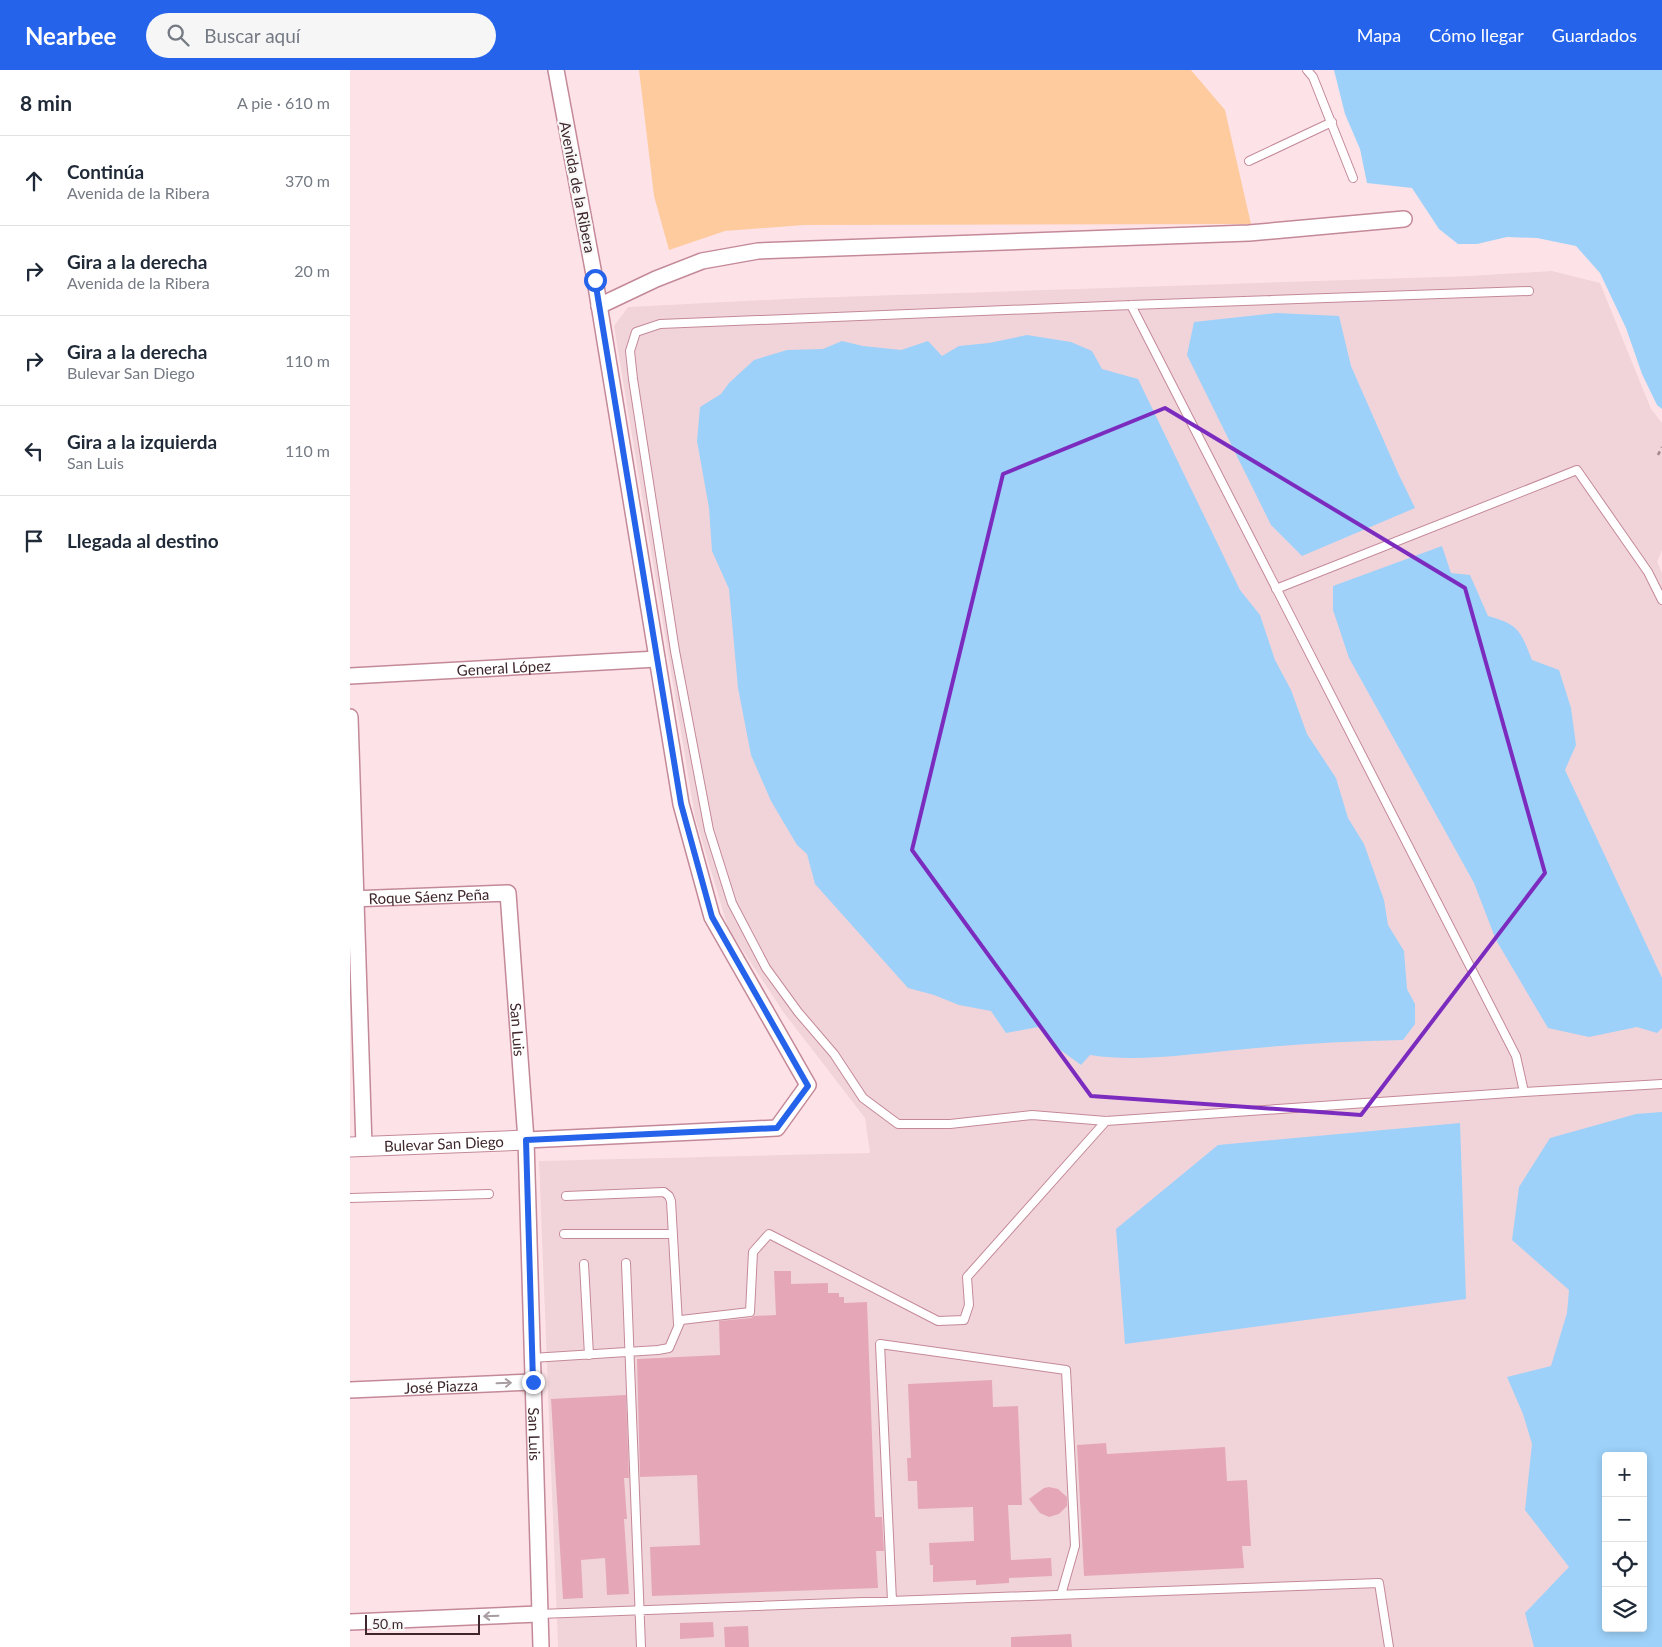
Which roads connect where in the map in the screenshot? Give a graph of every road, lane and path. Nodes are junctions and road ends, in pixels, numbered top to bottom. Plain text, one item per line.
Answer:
1 (556, 70) edge
2 (1307, 70) edge
3 (1332, 122) junction
4 (1249, 161) dead end
5 (1353, 178) dead end
6 (1404, 219) dead end
7 (1529, 291) dead end
8 (1131, 305) junction
9 (599, 306) junction
10 (1662, 447) edge
11 (1658, 455) dead end
12 (1276, 588) junction
13 (1662, 600) edge
14 (657, 659) junction
15 (350, 676) edge
16 (350, 717) edge
17 (508, 893) joint
18 (353, 899) edge
19 (1662, 1084) edge
20 (1524, 1092) junction
21 (1106, 1121) junction
22 (777, 1128) joint
23 (526, 1140) junction
24 (357, 1147) edge
25 (489, 1194) dead end
26 (566, 1196) dead end
27 (350, 1198) edge
28 (564, 1234) dead end
29 (673, 1234) junction
30 (626, 1263) dead end
31 (584, 1264) dead end
32 (678, 1324) junction
33 (630, 1352) junction
34 (589, 1355) junction
35 (532, 1358) junction
36 (533, 1382) junction
37 (350, 1390) edge
38 (1061, 1595) junction
39 (892, 1601) junction
40 (640, 1610) junction
41 (539, 1614) junction
42 (350, 1622) edge
43 (541, 1647) edge
44 (641, 1647) edge
45 (1389, 1647) edge

1 - 9 street, Avenida de la Ribera
2 - 3 lane
3 - 4 lane
3 - 5 lane
6 - 9 street
7 - 8 lane
8 - 12 lane
8 - 21 lane
9 - 14 street, Avenida de la Ribera
10 - 11 path
12 - 13 lane
12 - 20 lane
14 - 15 street, General López
14 - 22 street, Avenida de la Ribera
16 - 18 street
17 - 18 street, Roque Sáenz Peña
17 - 23 street, San Luis
18 - 24 street
19 - 20 lane
20 - 21 lane
21 - 32 lane
22 - 23 street, Bulevar San Diego
23 - 24 street, Bulevar San Diego
23 - 35 street, San Luis
25 - 27 lane
26 - 29 lane
28 - 29 lane
29 - 32 lane
30 - 33 lane
31 - 34 lane
32 - 33 lane
33 - 34 lane
33 - 40 lane
34 - 35 lane
35 - 36 street, San Luis
37 -> 36 street, José Piazza
36 - 41 street, San Luis
38 - 39 lane
38 - 39 lane
38 - 45 lane
39 - 40 lane
40 - 41 lane
40 - 44 lane
41 -> 42 street
41 - 43 street, San Luis

